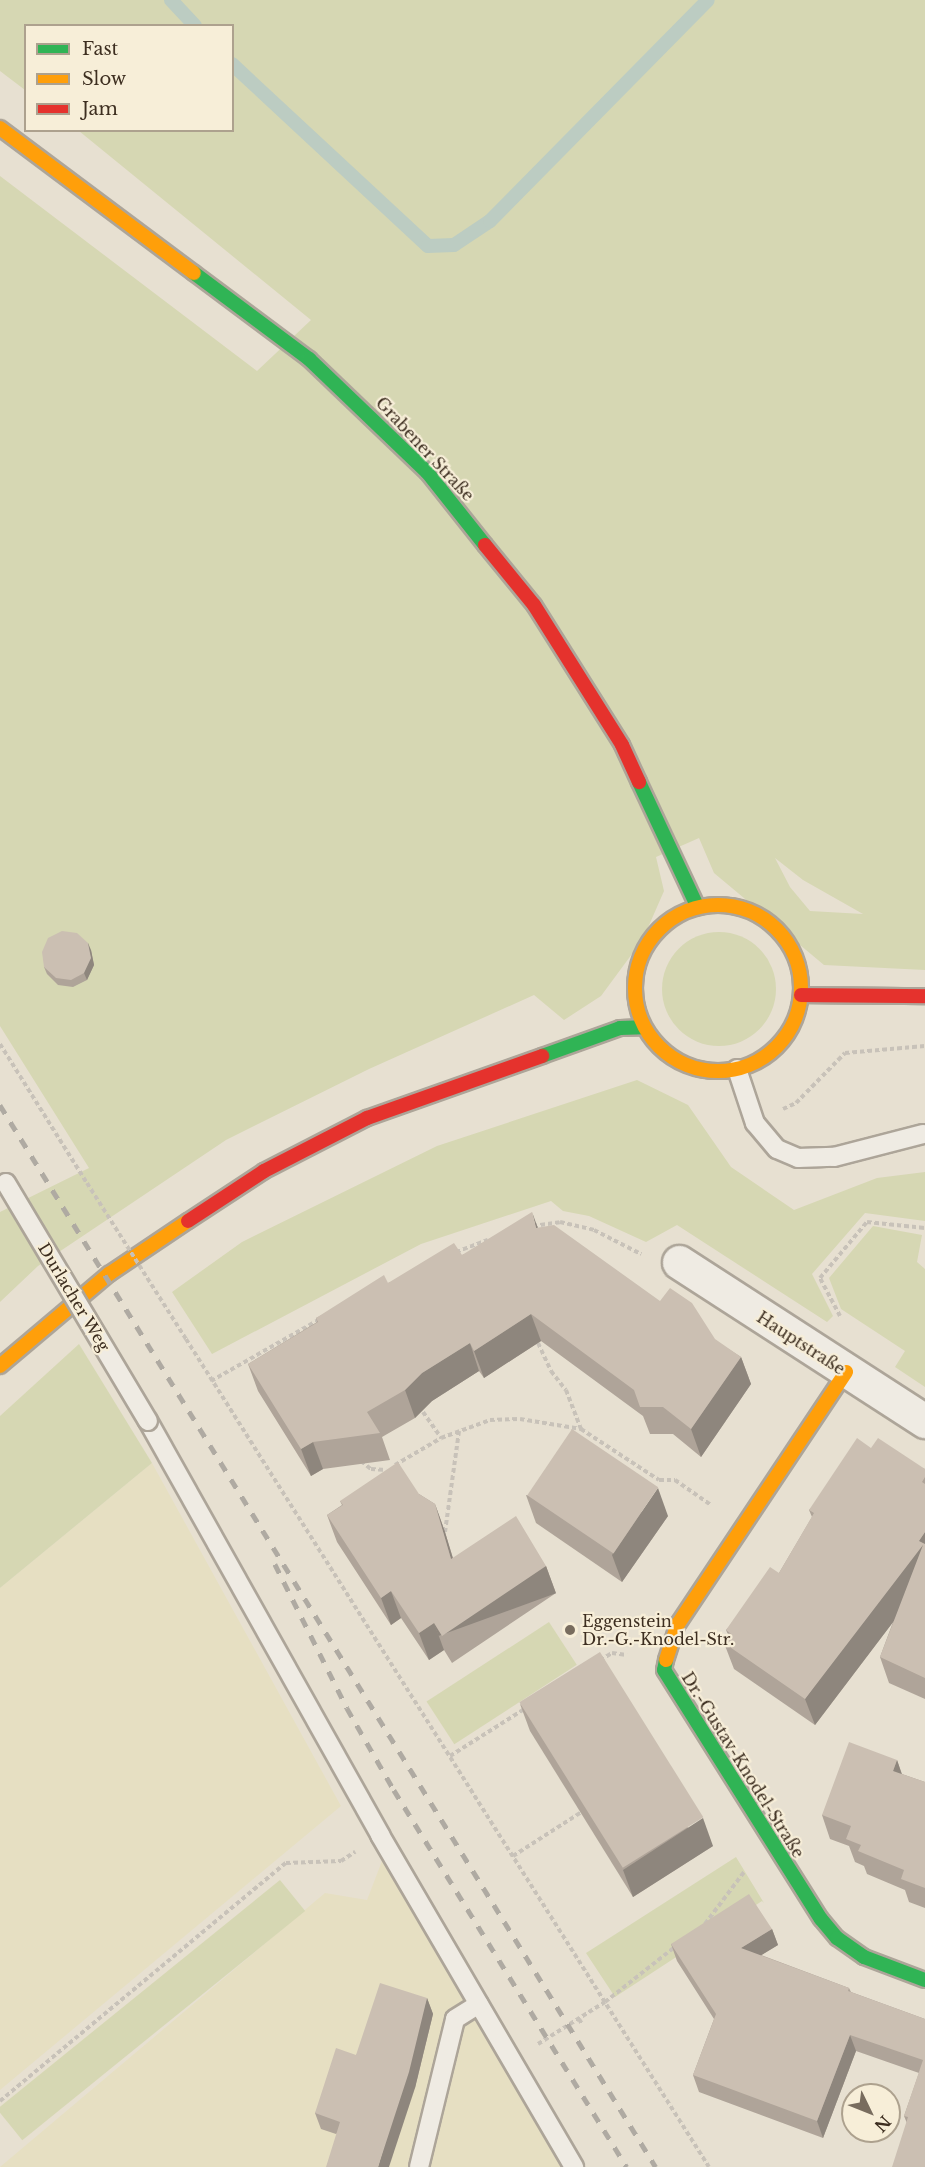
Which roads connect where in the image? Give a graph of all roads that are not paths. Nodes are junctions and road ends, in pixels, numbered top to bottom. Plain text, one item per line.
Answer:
1 (0, 128) edge
2 (697, 906) junction
3 (801, 994) junction
4 (925, 996) edge
5 (643, 1027) junction
6 (737, 1069) junction
7 (922, 1134) dead end
8 (3, 1178) edge
9 (679, 1262) road end
10 (0, 1365) edge
11 (846, 1372) junction
12 (925, 1421) edge
13 (925, 1980) edge
14 (479, 2004) junction
15 (419, 2167) edge
16 (574, 2167) edge

1 - 2 street, Grabener Straße
2 - 3 street
2 - 5 street
3 - 4 street
3 - 6 street
5 - 6 street
5 - 10 street
6 - 7 lane
8 - 14 lane, Durlacher Weg, bridge
9 - 11 street, Hauptstraße
11 - 12 street, Hauptstraße
11 - 13 street, Dr.-Gustav-Knodel-Straße
14 - 15 lane
14 - 16 lane, Durlacher Weg

